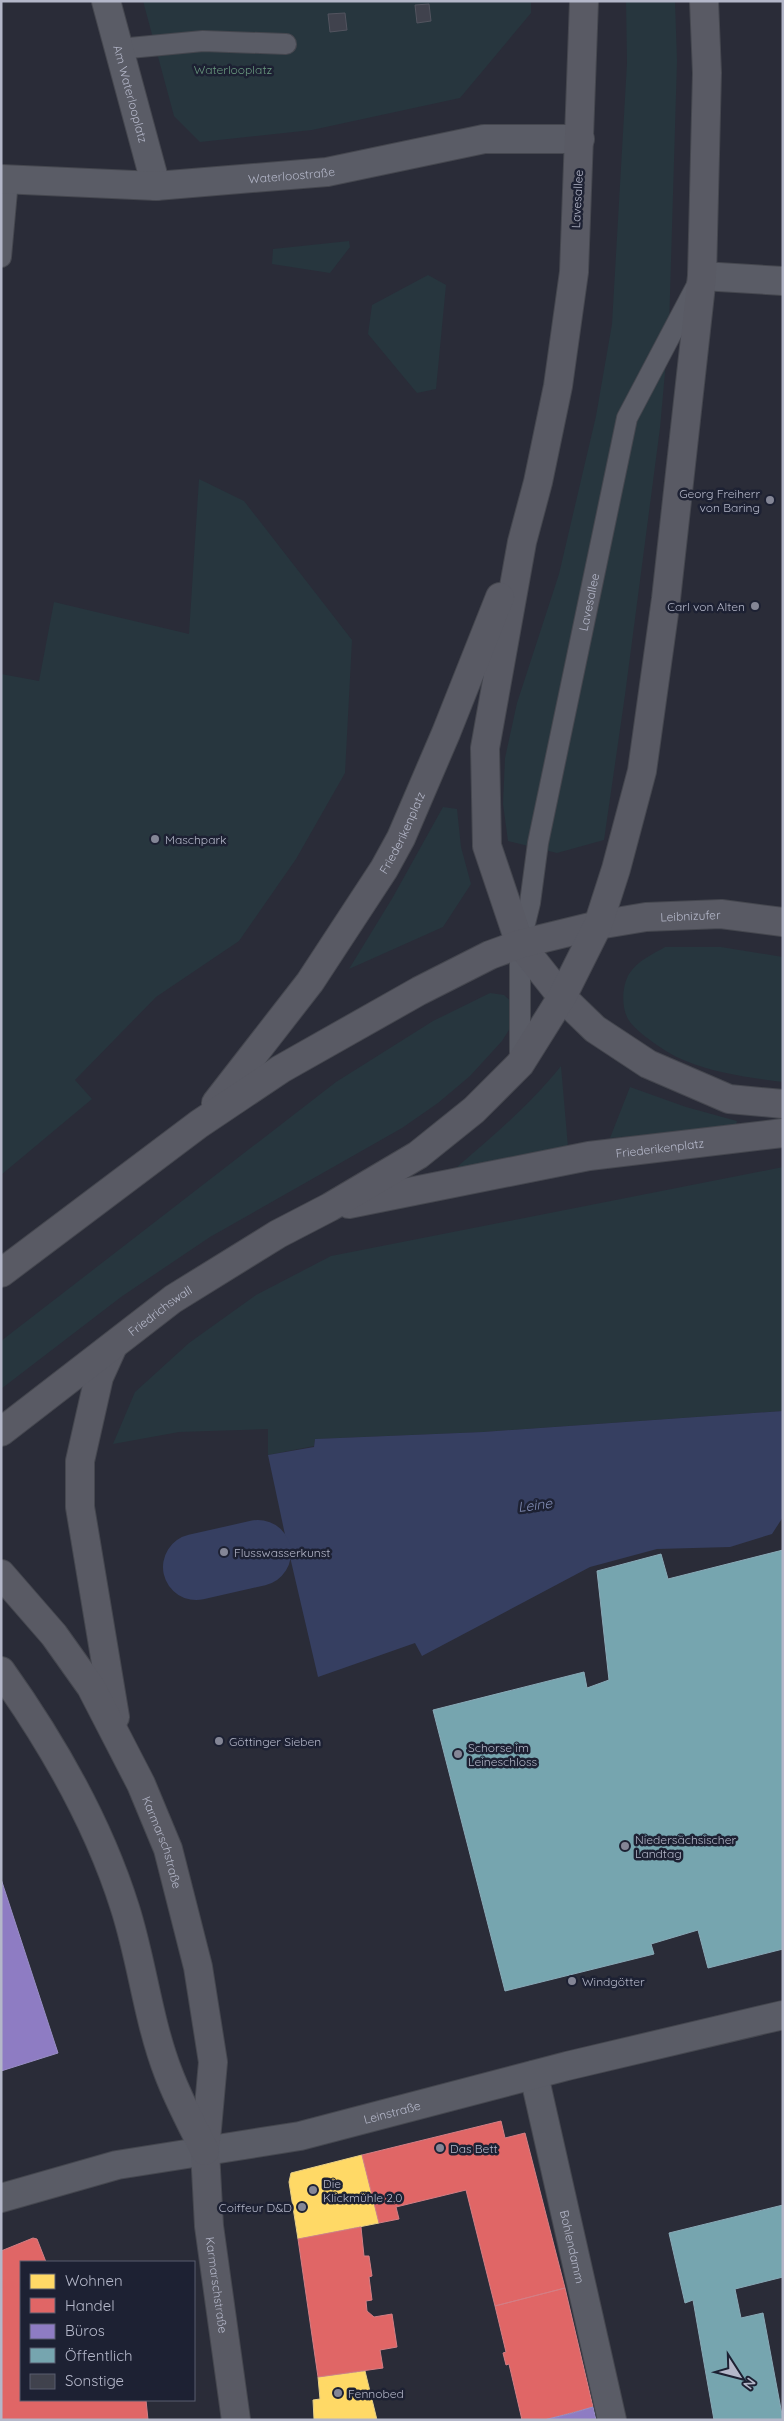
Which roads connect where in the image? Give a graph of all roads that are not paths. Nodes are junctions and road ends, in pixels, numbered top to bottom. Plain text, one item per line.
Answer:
1 (106, 1) edge
2 (584, 1) edge
3 (704, 1) edge
4 (286, 44) dead end
5 (119, 49) junction
6 (580, 139) junction
7 (4, 180) edge
8 (156, 186) junction
9 (1, 257) edge
10 (702, 276) junction
11 (783, 281) edge
12 (522, 542) junction
13 (783, 922) edge
14 (598, 925) junction
15 (520, 944) junction
16 (562, 997) junction
17 (520, 1064) junction
18 (783, 1104) edge
19 (199, 1124) junction
20 (783, 1133) edge
21 (330, 1207) junction
22 (1, 1273) edge
23 (114, 1344) junction
24 (1, 1432) edge
25 (1, 1574) edge
26 (1, 1671) edge
27 (120, 1743) junction
28 (783, 2015) edge
29 (534, 2075) junction
30 (205, 2151) junction
31 (1, 2198) edge
32 (236, 2420) edge
33 (612, 2420) edge

1 - 5 street, Am Waterlooplatz
2 - 6 main road, Lavesallee
3 - 10 main road, Lavesallee
4 - 5 lane
5 - 8 street, Am Waterlooplatz
6 - 8 street, Waterloostraße
6 - 12 main road, Lavesallee
7 - 8 street, Waterloostraße
7 - 9 lane
10 - 11 street
10 - 14 main road, Lavesallee
10 - 15 lane, Lavesallee
12 - 15 main road
12 - 19 main road, Friederikenplatz
13 - 14 main road, Leibnizufer
14 - 15 main road
14 - 16 main road
15 - 16 main road
15 - 17 lane
15 - 19 main road
16 - 17 main road
16 - 18 main road
17 - 21 main road
19 - 22 main road
20 - 21 main road, Friederikenplatz
21 - 23 main road, Friedrichswall
23 - 24 main road, Friedrichswall
23 - 27 main road
25 - 27 main road, Karmarschstraße
26 - 30 main road, Karmarschstraße
27 - 30 main road, Karmarschstraße
28 - 29 street, Leinstraße
29 - 30 street, Leinstraße
29 - 33 street, Bohlendamm
30 - 31 street, Leinstraße
30 - 32 main road, Karmarschstraße

